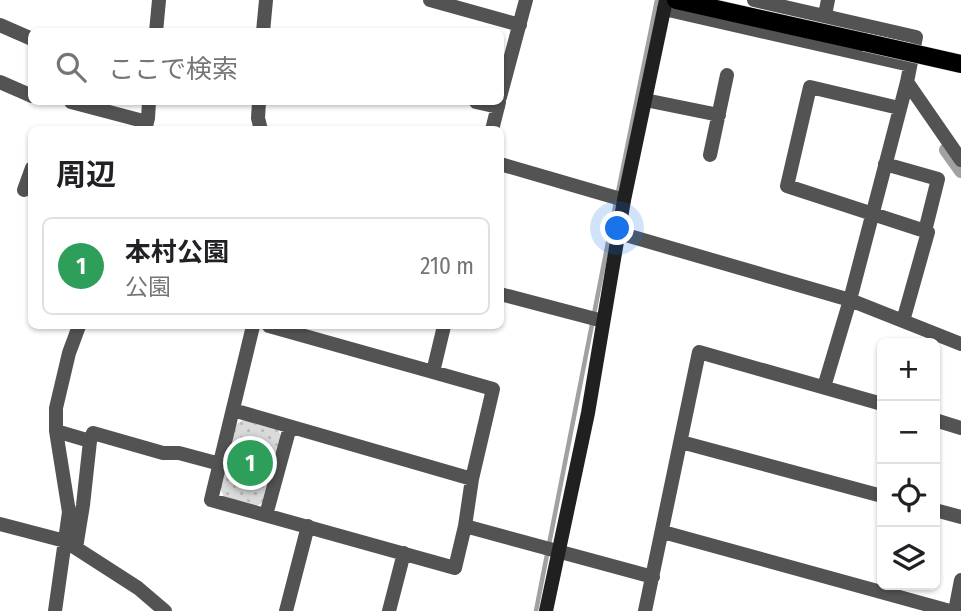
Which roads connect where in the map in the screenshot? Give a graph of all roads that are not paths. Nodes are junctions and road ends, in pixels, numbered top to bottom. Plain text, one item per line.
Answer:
1 (159, 0) edge
2 (266, 0) edge
3 (430, 0) edge
4 (526, 0) edge
5 (754, 0) edge
6 (807, 0) edge
7 (828, 0) edge
8 (669, 3) edge
9 (825, 15) junction
10 (520, 24) junction
11 (0, 25) edge
12 (156, 28) edge
13 (263, 28) edge
14 (28, 37) edge
15 (961, 64) edge
16 (910, 65) junction
17 (727, 75) dead end
18 (0, 82) edge
19 (907, 82) junction
20 (504, 83) edge
21 (28, 94) edge
22 (645, 100) junction
23 (80, 105) edge
24 (149, 105) edge
25 (259, 105) edge
26 (498, 105) edge
27 (899, 108) junction
28 (719, 115) junction
29 (146, 126) edge
30 (260, 126) edge
31 (493, 126) edge
32 (710, 155) dead end
33 (961, 160) edge
34 (885, 164) junction
35 (504, 165) edge
36 (28, 178) edge
37 (24, 190) dead end
38 (624, 200) junction
39 (872, 213) junction
40 (925, 231) junction
41 (619, 233) junction
42 (504, 295) edge
43 (850, 300) junction
44 (603, 321) junction
45 (902, 321) junction
46 (78, 329) edge
47 (252, 329) edge
48 (280, 329) edge
49 (443, 329) edge
50 (961, 344) edge
51 (433, 372) junction
52 (824, 387) junction
53 (877, 403) edge
54 (233, 410) junction
55 (940, 422) edge
56 (290, 427) junction
57 (961, 428) edge
58 (56, 431) junction
59 (90, 441) junction
60 (681, 442) junction
61 (220, 464) junction
62 (472, 479) junction
63 (877, 495) edge
64 (940, 511) edge
65 (266, 515) junction
66 (961, 517) edge
67 (0, 524) edge
68 (308, 526) junction
69 (464, 526) junction
70 (663, 532) junction
71 (70, 544) junction
72 (558, 552) junction
73 (404, 553) junction
74 (653, 577) junction
75 (961, 580) edge
76 (55, 611) edge
77 (165, 611) edge
78 (286, 611) edge
79 (389, 611) edge
80 (546, 611) edge
81 (645, 611) edge
82 (953, 611) edge

1 - 12 street
2 - 13 street
3 - 10 street
4 - 10 street
5 - 9 street
6 - 9 street
7 - 9 street
8 - 15 main road, bridge
8 - 16 street
8 - 22 street
9 - 16 street
10 - 20 street
11 - 14 street
16 - 19 street
17 - 28 street
18 - 21 street
19 - 27 street
19 - 33 street
22 - 28 street
22 - 38 street
23 - 29 street
24 - 29 street
25 - 30 street
26 - 31 street
27 - 34 street
27 - 39 street
28 - 32 street
34 - 39 street
34 - 40 street
35 - 38 street
36 - 37 street
38 - 41 street
39 - 40 street
39 - 43 street
40 - 45 street
41 - 43 street
41 - 44 street
42 - 44 street
43 - 45 street
43 - 52 street
44 - 72 street
45 - 50 street
46 - 58 street
47 - 54 street
48 - 51 street
49 - 51 street
51 - 62 street
52 - 53 street
52 - 60 street
54 - 56 street
54 - 61 street
55 - 57 street
56 - 62 street
56 - 65 street
58 - 59 street
58 - 71 street
59 - 61 street
59 - 71 street
60 - 63 street
60 - 70 street
61 - 65 street
62 - 69 street
64 - 66 street
65 - 68 street
67 - 71 street
68 - 73 street
68 - 78 street
69 - 72 street
69 - 73 street
70 - 74 street
70 - 82 street
71 - 76 street
71 - 77 street
72 - 74 street
72 - 80 street
73 - 79 street
74 - 81 street
75 - 82 street

